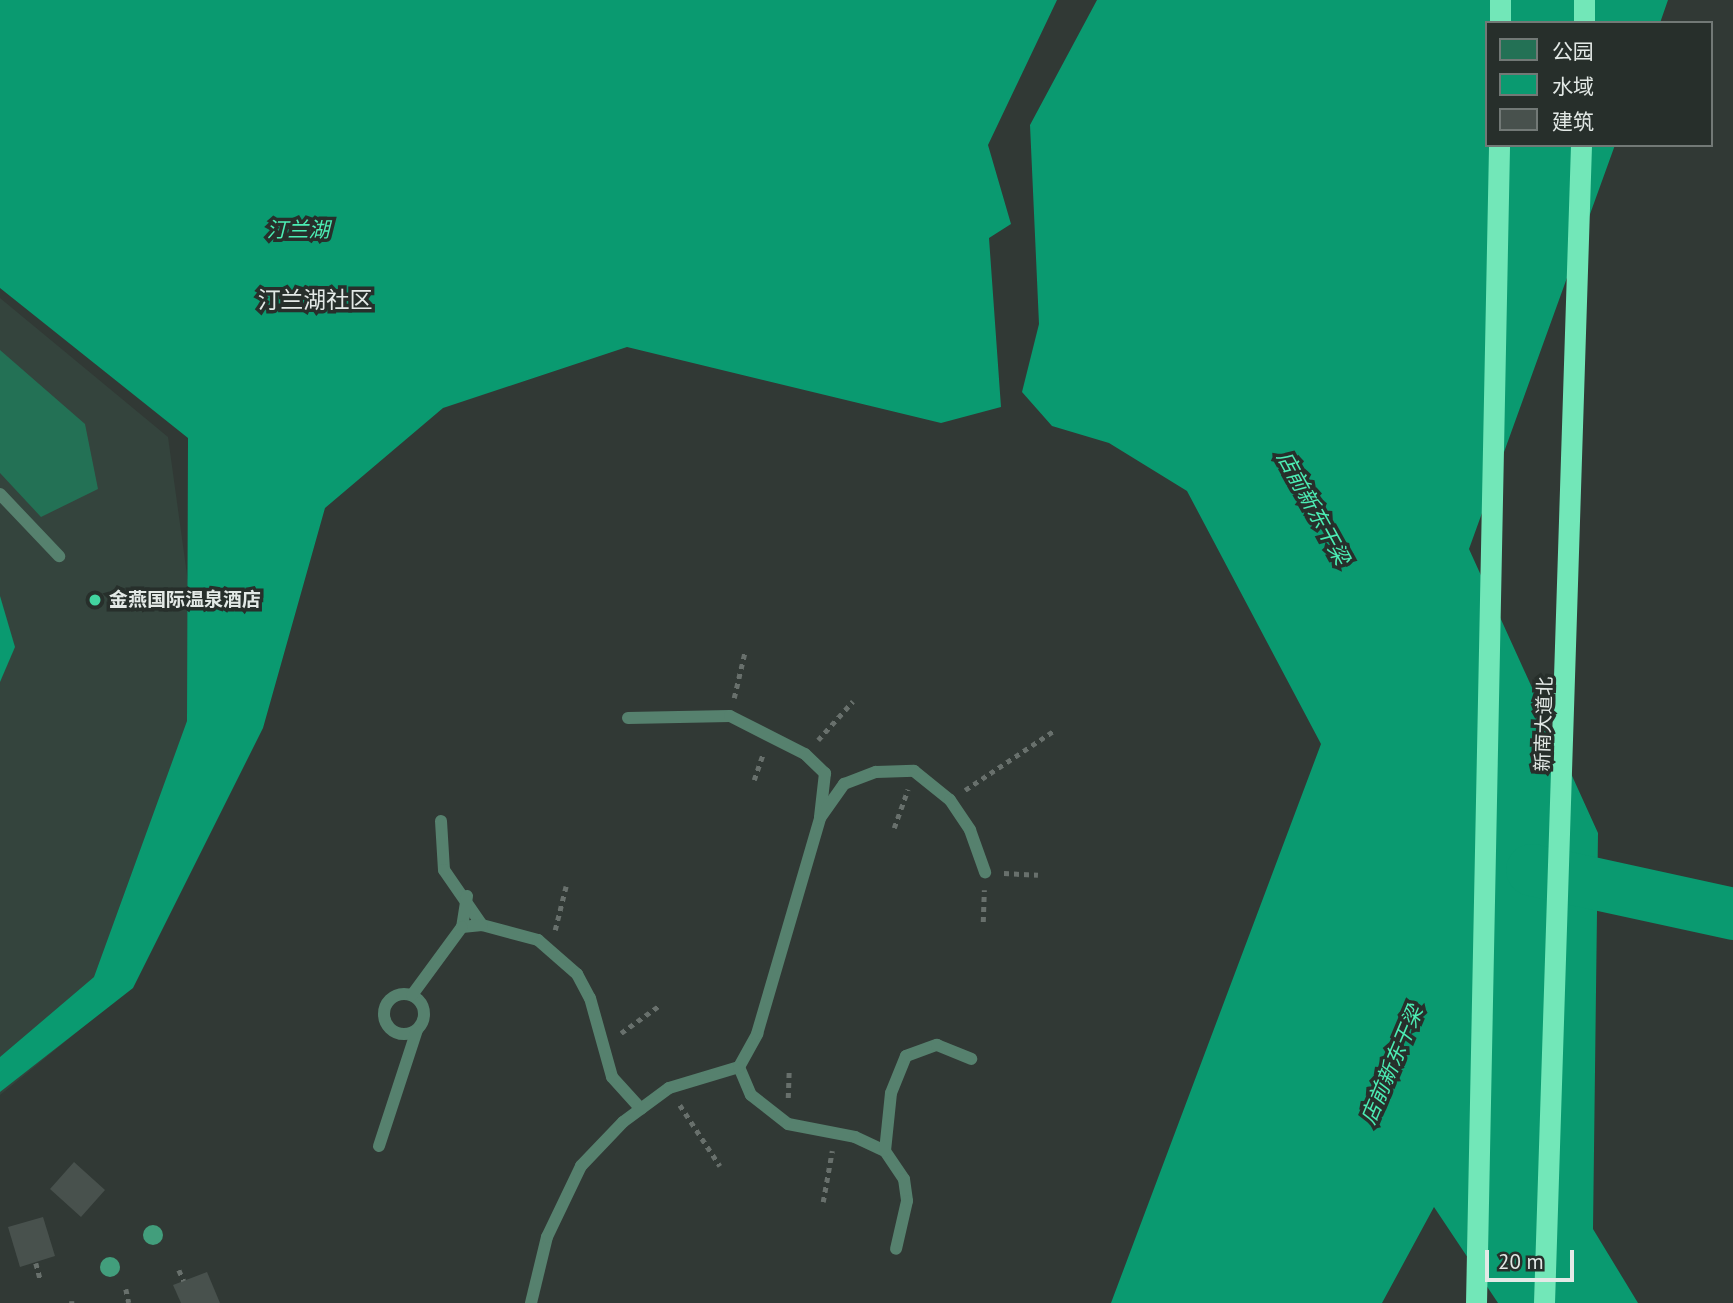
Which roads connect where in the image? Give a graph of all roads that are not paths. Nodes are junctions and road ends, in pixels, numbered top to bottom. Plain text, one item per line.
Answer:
1 (1500, 0) edge
2 (1584, 0) edge
3 (1500, 21) edge
4 (1584, 21) edge
5 (1499, 147) edge
6 (1581, 147) edge
7 (0, 494) edge
8 (59, 556) dead end
9 (628, 719) dead end
10 (825, 773) junction
11 (844, 784) junction
12 (820, 818) junction
13 (441, 821) dead end
14 (985, 872) dead end
15 (467, 896) junction
16 (482, 925) junction
17 (462, 927) junction
18 (412, 995) junction
19 (417, 1030) junction
20 (971, 1059) dead end
21 (740, 1068) junction
22 (641, 1109) junction
23 (379, 1146) dead end
24 (885, 1151) junction
25 (896, 1249) dead end
26 (531, 1303) edge
27 (1476, 1303) edge
28 (1544, 1303) edge

1 - 3 highway
2 - 4 highway
5 - 27 highway
6 - 28 highway, 新南大道北
7 - 8 lane
9 - 10 lane
10 - 11 lane
10 - 12 lane
11 - 12 lane
11 - 14 lane
12 - 21 lane
13 - 15 lane
15 - 16 lane
15 - 17 lane
16 - 17 lane
16 - 22 lane
17 - 18 lane
18 - 19 lane
18 - 19 lane
19 - 23 lane
20 - 24 lane
21 - 22 lane
21 - 24 lane
22 - 26 lane
24 - 25 lane

